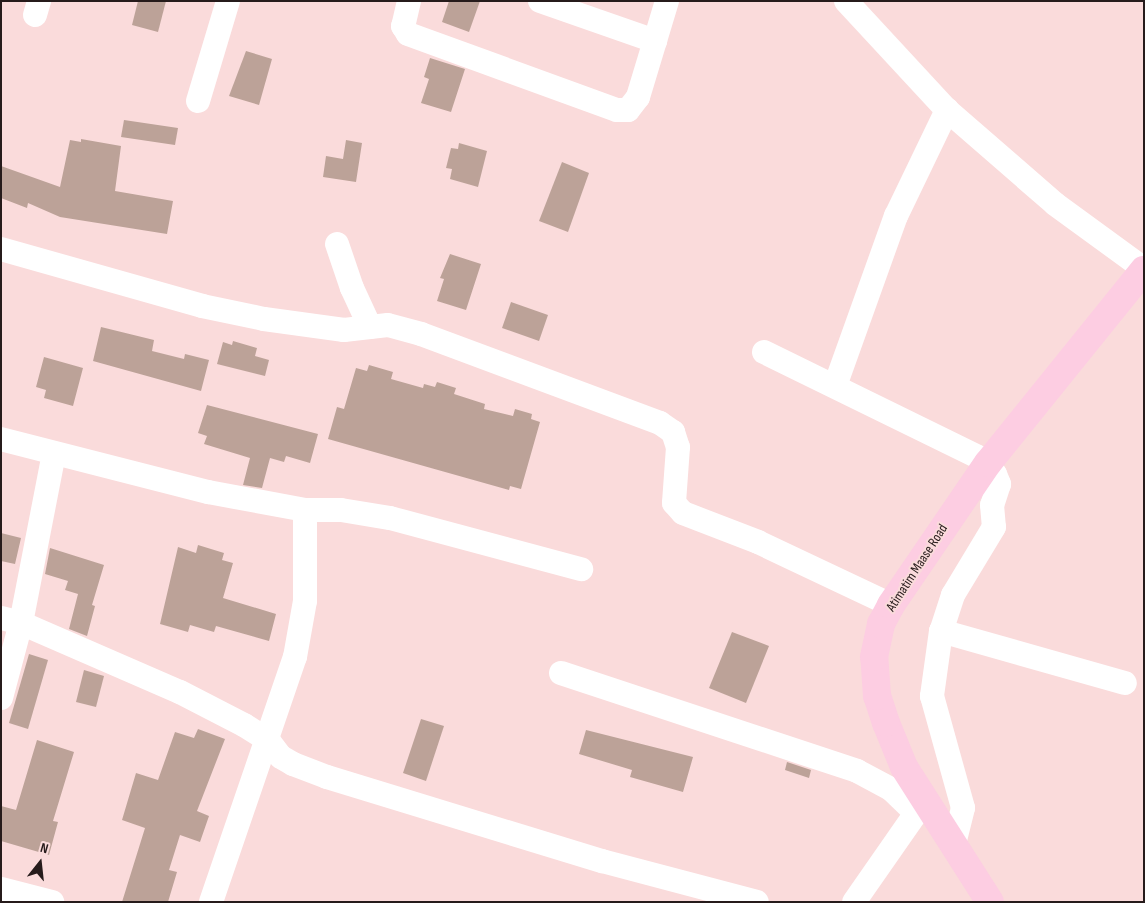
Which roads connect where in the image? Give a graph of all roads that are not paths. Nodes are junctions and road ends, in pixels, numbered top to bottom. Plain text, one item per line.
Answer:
1 (228, 1) edge
2 (409, 1) edge
3 (540, 1) edge
4 (667, 1) edge
5 (846, 1) edge
6 (655, 41) junction
7 (198, 101) dead end
8 (947, 110) junction
9 (337, 244) dead end
10 (1, 249) edge
11 (1144, 269) edge
12 (370, 327) junction
13 (764, 352) dead end
14 (835, 386) junction
15 (1, 439) edge
16 (54, 454) junction
17 (988, 463) junction
18 (305, 510) junction
19 (581, 569) dead end
20 (891, 605) junction
21 (11, 620) edge
22 (941, 631) junction
23 (561, 673) dead end
24 (1125, 683) dead end
25 (1, 698) edge
26 (268, 740) junction
27 (919, 804) junction
28 (954, 844) junction
29 (1, 889) edge
30 (755, 901) edge
31 (52, 902) edge
32 (211, 902) edge
33 (854, 902) edge
34 (990, 902) edge

1 - 7 street
2 - 6 street
3 - 6 street
4 - 6 street
5 - 8 street
8 - 11 street
8 - 14 street
9 - 12 street
10 - 12 street
11 - 17 main road, Atimatim Maase Road
12 - 20 street
13 - 14 street
14 - 17 street
15 - 16 street
16 - 18 street
16 - 21 street
17 - 20 main road, Atimatim Maase Road
17 - 22 street
18 - 19 street
18 - 26 street
20 - 27 main road, Atimatim Maase Road
21 - 25 street
21 - 26 street
22 - 24 street
22 - 28 street
23 - 27 street
26 - 30 street
26 - 32 street
27 - 28 main road, Atimatim Maase Road
27 - 33 street
28 - 34 main road, Atimatim Maase Road
29 - 31 street

